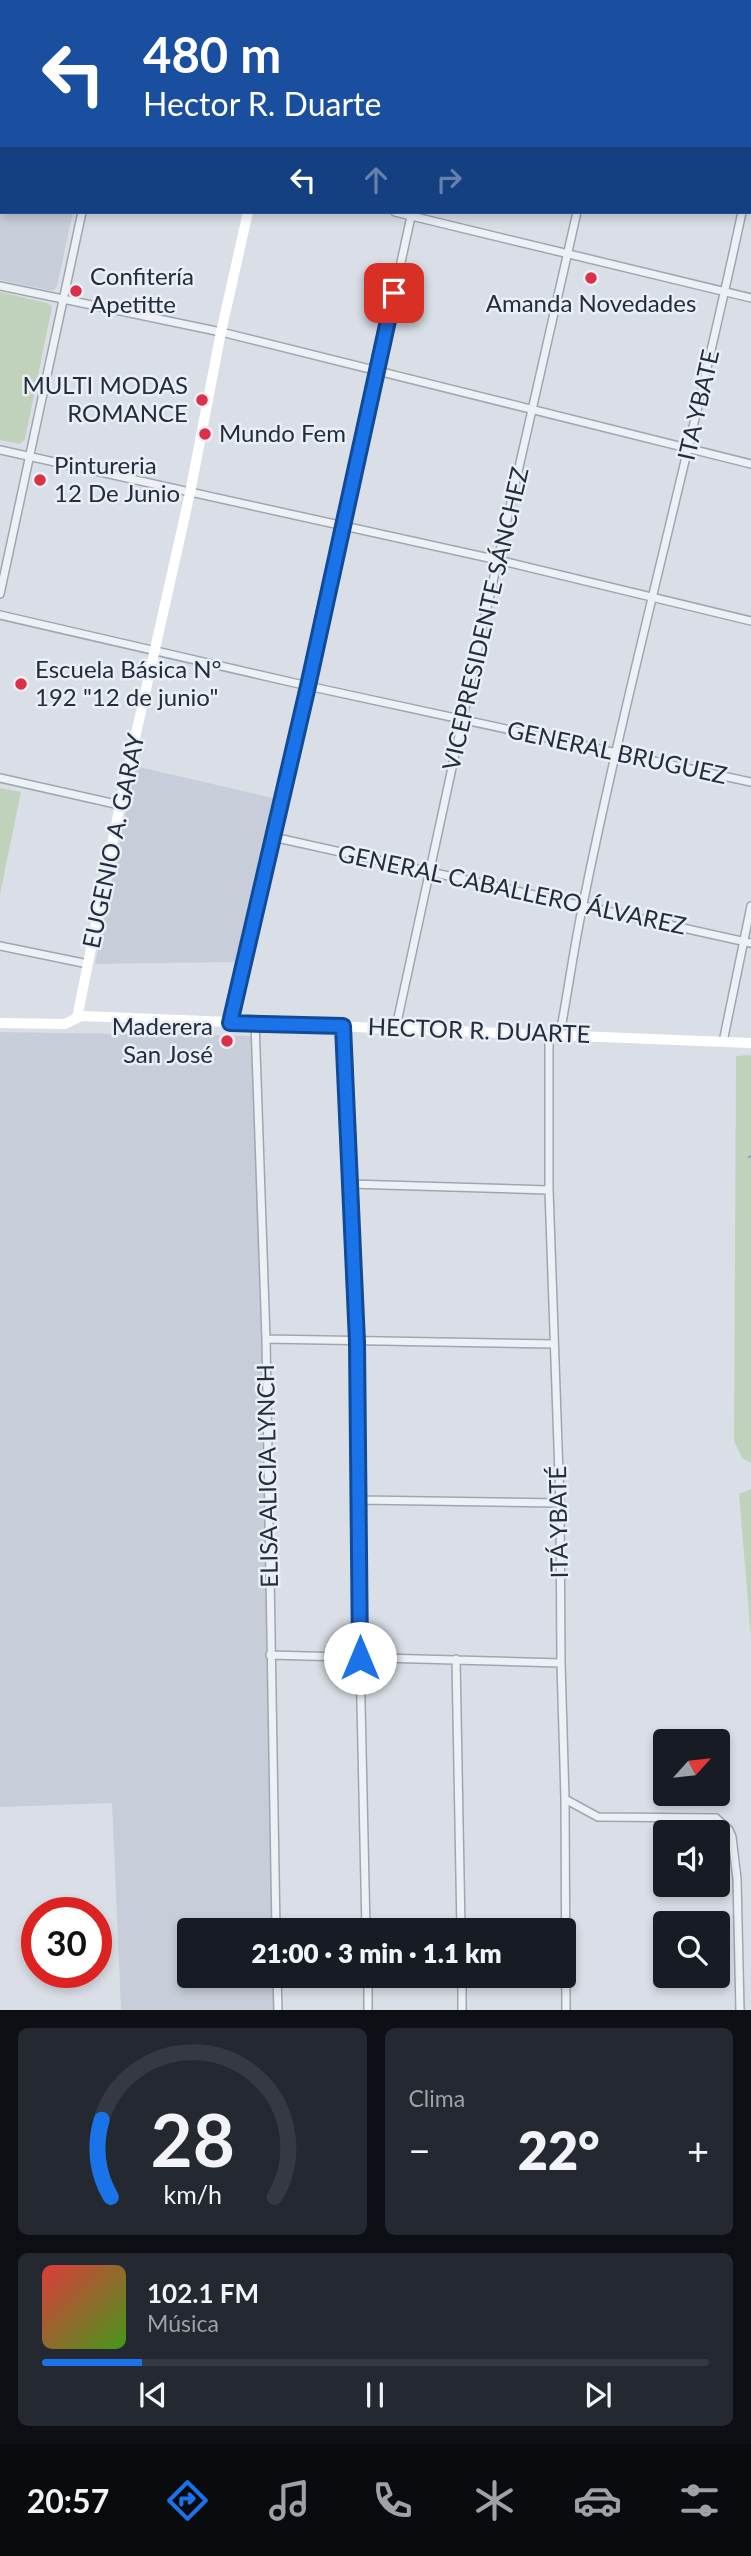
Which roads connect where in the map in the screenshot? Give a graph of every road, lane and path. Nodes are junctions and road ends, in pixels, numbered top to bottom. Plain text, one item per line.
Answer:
1 (82, 214) edge
2 (248, 214) edge
3 (412, 214) edge
4 (577, 214) edge
5 (741, 214) edge
6 (568, 254) junction
7 (0, 286) edge
8 (725, 292) junction
9 (751, 298) edge
10 (63, 301) junction
11 (221, 332) junction
12 (377, 371) junction
13 (533, 408) junction
14 (688, 449) junction
15 (0, 450) edge
16 (29, 457) junction
17 (751, 464) edge
18 (190, 493) junction
19 (343, 527) junction
20 (498, 560) junction
21 (0, 594) edge
22 (653, 597) junction
23 (0, 615) edge
24 (751, 621) edge
25 (155, 651) junction
26 (308, 686) junction
27 (463, 720) junction
28 (616, 753) junction
29 (0, 778) edge
30 (751, 782) edge
31 (120, 805) junction
32 (272, 837) junction
33 (430, 872) junction
34 (582, 906) junction
35 (751, 906) edge
36 (747, 942) edge
37 (0, 946) edge
38 (88, 964) junction
39 (77, 1018) junction
40 (255, 1022) junction
41 (0, 1023) edge
42 (230, 1023) junction
43 (343, 1026) junction
44 (396, 1027) junction
45 (555, 1034) junction
46 (723, 1042) junction
47 (751, 1042) edge
48 (350, 1184) junction
49 (549, 1190) junction
50 (266, 1339) junction
51 (357, 1342) junction
52 (553, 1344) junction
53 (360, 1500) junction
54 (559, 1503) junction
55 (270, 1655) junction
56 (360, 1658) junction
57 (456, 1659) junction
58 (561, 1663) junction
59 (565, 1799) junction
60 (276, 1918) edge
61 (366, 1918) edge
62 (461, 1918) edge
63 (277, 1988) edge
64 (368, 1988) edge
65 (461, 1988) edge
66 (278, 2010) edge
67 (368, 2010) edge
68 (462, 2010) edge
69 (566, 2010) edge
70 (740, 2010) edge

1 - 10 street
2 - 11 street, EUGENIO A. GARAY
3 - 6 street
3 - 12 street
4 - 6 street, VICEPRESIDENTE SÁNCHEZ
5 - 8 street, ITA YBATE
6 - 8 street
6 - 13 street, VICEPRESIDENTE SÁNCHEZ
7 - 10 street
8 - 9 street
8 - 14 street, ITA YBATE
10 - 11 street
10 - 16 street
11 - 12 street
11 - 18 street, EUGENIO A. GARAY
12 - 13 street
12 - 19 street
13 - 14 street
13 - 20 street, VICEPRESIDENTE SÁNCHEZ
14 - 17 street
14 - 22 street, ITA YBATE
15 - 16 street
16 - 18 street
16 - 21 street
18 - 19 street
18 - 25 street, EUGENIO A. GARAY
19 - 20 street
19 - 26 street
20 - 22 street
20 - 27 street, VICEPRESIDENTE SÁNCHEZ
22 - 24 street
22 - 28 street, ITÁ YBATÉ
23 - 25 street, GENERAL BRUGUEZ
25 - 26 street, GENERAL BRUGUEZ
25 - 31 street, EUGENIO A. GARAY
26 - 27 street, GENERAL BRUGUEZ
26 - 32 street
27 - 28 street, GENERAL BRUGUEZ
27 - 33 street, VICEPRESIDENTE SÁNCHEZ
28 - 30 street, GENERAL BRUGUEZ
28 - 34 street, ITÁ YBATÉ
29 - 31 street
31 - 38 street, EUGENIO A. GARAY
32 - 33 street, GENERAL CABALLERO ÁLVAREZ
32 - 42 street
33 - 34 street, GENERAL CABALLERO ÁLVAREZ
33 - 44 street, VICEPRESIDENTE SÁNCHEZ
34 - 36 street, GENERAL CABALLERO ÁLVAREZ
34 - 45 street, ITÁ YBATÉ
35 - 36 street
36 - 46 street
37 - 38 street
38 - 39 street, EUGENIO A. GARAY
39 - 41 street, HECTOR R. DUARTE
39 - 42 street, HECTOR R. DUARTE
40 - 42 street, HECTOR R. DUARTE
40 - 43 street, HECTOR R. DUARTE
40 - 50 street, ELISA ALICIA LYNCH
43 - 44 street, HECTOR R. DUARTE
43 - 48 street
44 - 45 street, HECTOR R. DUARTE
45 - 46 street, HECTOR R. DUARTE
45 - 49 street, ITÁ YBATÉ
46 - 47 street, HECTOR R. DUARTE
48 - 49 street
48 - 51 street
49 - 52 street, ITÁ YBATÉ
50 - 51 street
50 - 55 street, ELISA ALICIA LYNCH
51 - 52 street
51 - 53 street
52 - 54 street, ITÁ YBATÉ
53 - 54 street
53 - 56 street
54 - 58 street, ITÁ YBATÉ
55 - 56 street
55 - 60 street, ELISA ALICIA LYNCH
56 - 57 street
56 - 61 street
57 - 58 street
57 - 62 street
58 - 59 street, ITÁ YBATÉ
59 - 69 street, ITÁ YBATÉ
59 - 70 street
63 - 66 street
64 - 67 street
65 - 68 street

